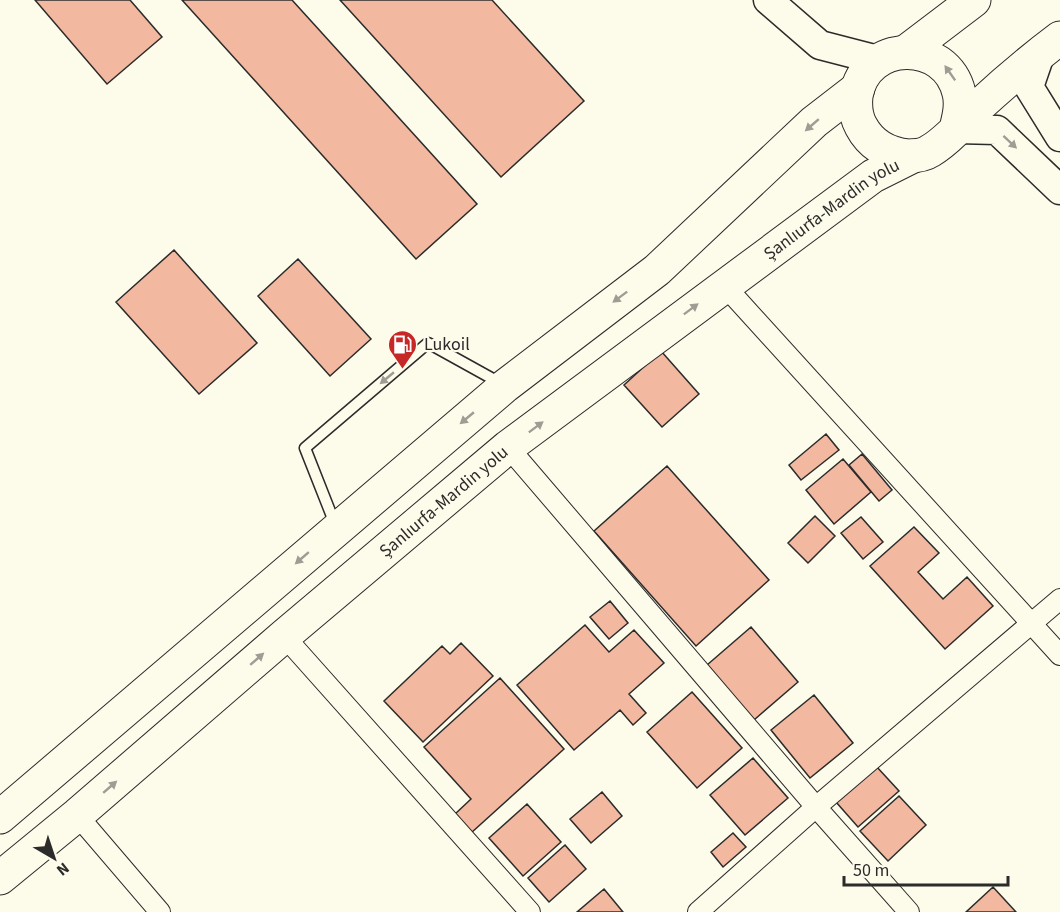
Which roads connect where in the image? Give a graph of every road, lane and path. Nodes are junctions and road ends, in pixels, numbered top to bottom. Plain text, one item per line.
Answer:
1 (768, 0) edge
2 (974, 0) edge
3 (1051, 45) edge
4 (892, 56) junction
5 (858, 88) junction
6 (956, 129) junction
7 (1060, 137) edge
8 (913, 156) junction
9 (1060, 190) edge
10 (724, 285) junction
11 (505, 386) junction
12 (508, 447) junction
13 (337, 528) junction
14 (1060, 599) edge
15 (1031, 623) junction
16 (284, 636) junction
17 (1060, 655) edge
18 (816, 807) junction
19 (77, 816) junction
20 (0, 817) edge
21 (0, 878) edge
22 (160, 912) edge
23 (530, 912) edge
24 (698, 912) edge
25 (909, 912) edge

1 - 4 street
2 - 4 highway
3 - 6 highway
3 - 7 street
4 - 5 highway
6 -> 4 highway
5 - 8 highway
5 -> 11 highway
6 - 8 highway
6 -> 9 street
8 - 10 highway, Şanlıurfa-Mardin yolu
12 -> 10 highway, Şanlıurfa-Mardin yolu
10 - 15 street
11 -> 13 highway
11 -> 13 lane
12 - 16 highway, Şanlıurfa-Mardin yolu
12 - 18 street
13 -> 20 highway
14 - 15 street
15 - 17 street
15 - 18 street
19 -> 16 highway, Şanlıurfa-Mardin yolu
16 - 23 street
18 - 24 street
18 - 25 street
19 - 21 highway, Şanlıurfa-Mardin yolu
19 - 22 street

